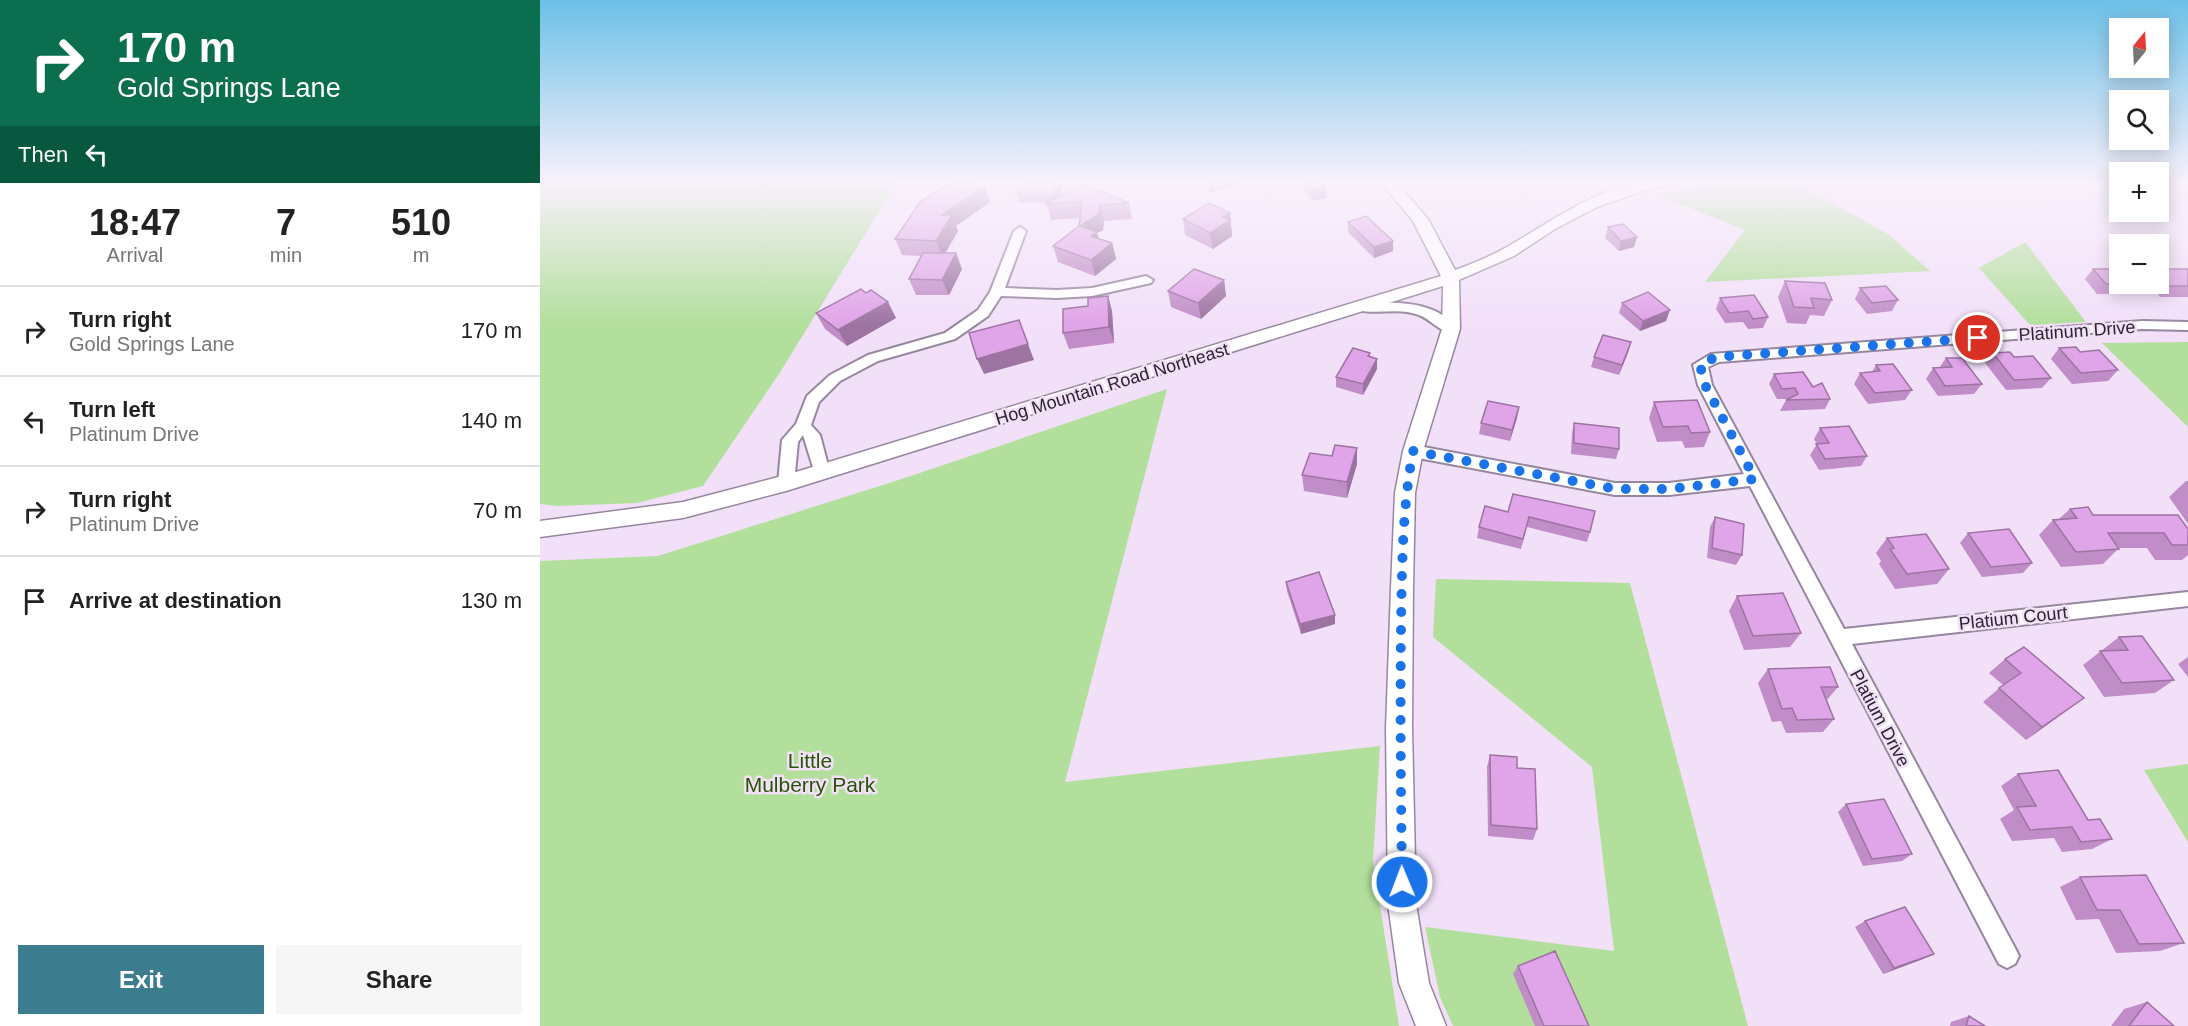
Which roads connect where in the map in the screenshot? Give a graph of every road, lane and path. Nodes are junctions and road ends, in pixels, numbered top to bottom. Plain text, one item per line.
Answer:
1 (1426, 230) edge
2 (1547, 230) edge
3 (1020, 231) dead end
4 (1451, 279) junction
5 (1146, 280) dead end
6 (997, 292) junction
7 (1362, 308) junction
8 (2188, 326) edge
9 (1451, 329) junction
10 (803, 426) junction
11 (1413, 451) junction
12 (822, 472) junction
13 (1755, 479) junction
14 (786, 483) junction
15 (540, 529) edge
16 (2188, 599) edge
17 (1838, 638) junction
18 (2007, 956) dead end
19 (1431, 1026) edge

1 - 4 street
2 - 4 street, Hog Mountain Road Northeast
3 - 6 street
4 - 7 street, Hog Mountain Road Northeast
4 - 9 street
5 - 6 street
6 - 10 street
7 - 9 street
7 - 12 street, Hog Mountain Road Northeast
8 - 13 street, Platinum Drive
9 - 11 street
10 - 12 street
10 - 14 street
11 - 13 street
11 - 19 street
12 - 14 street, Hog Mountain Road Northeast
13 - 17 street, Platium Drive
14 - 15 street, Hog Mountain Road Northeast
16 - 17 street, Platium Court
17 - 18 street, Platium Drive

